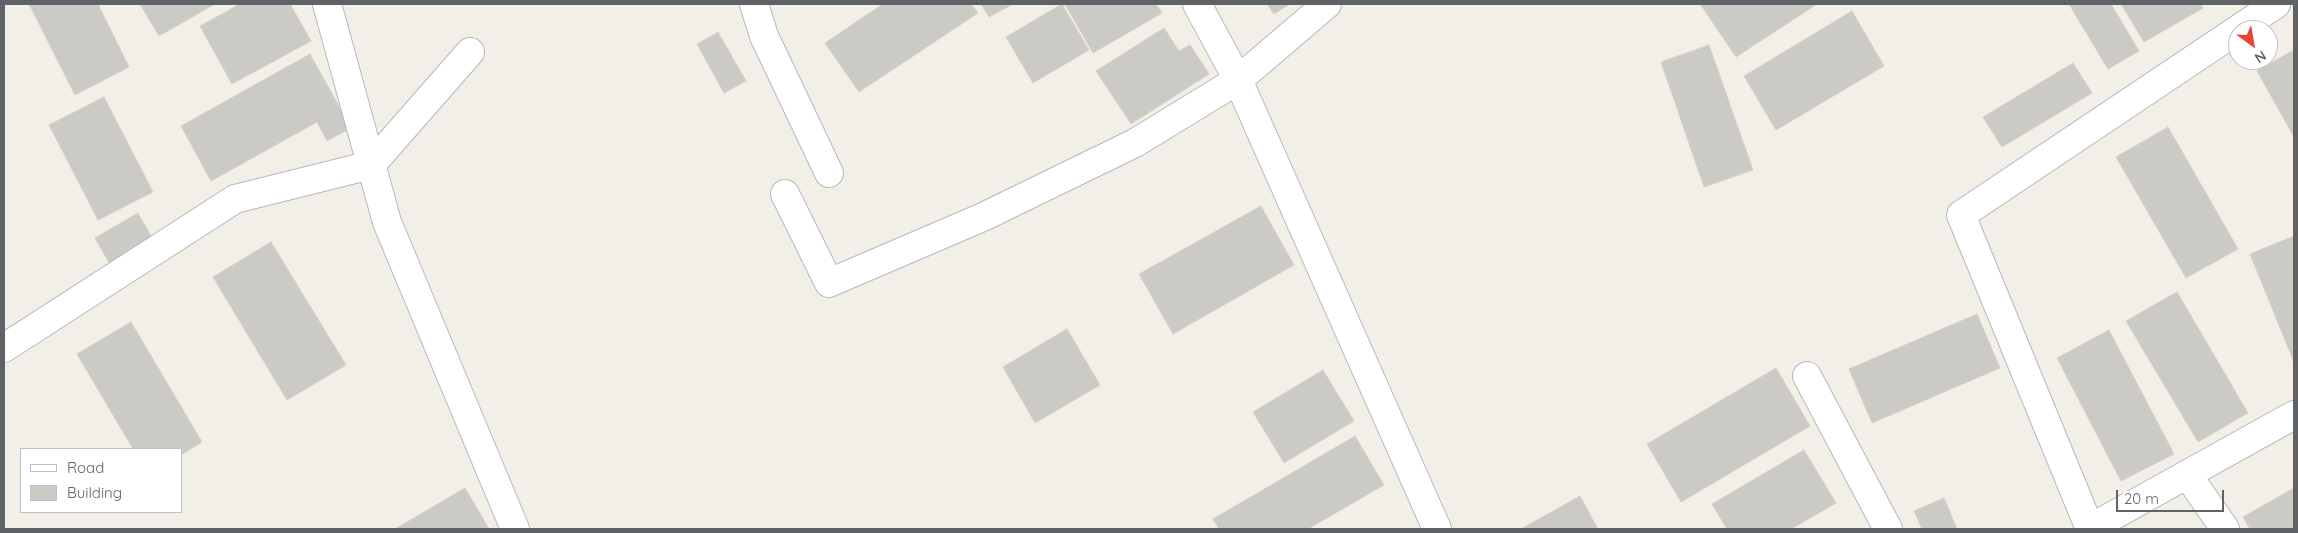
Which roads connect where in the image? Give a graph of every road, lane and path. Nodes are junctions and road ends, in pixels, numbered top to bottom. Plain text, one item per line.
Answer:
1 (327, 4) edge
2 (754, 4) edge
3 (1197, 4) edge
4 (1327, 4) edge
5 (2276, 4) edge
6 (470, 52) dead end
7 (1238, 80) junction
8 (371, 164) junction
9 (829, 173) dead end
10 (785, 194) dead end
11 (4, 348) edge
12 (1807, 376) dead end
13 (2294, 415) edge
14 (2187, 474) junction
15 (515, 529) edge
16 (1437, 529) edge
17 (1888, 529) edge
18 (2089, 529) edge
19 (2225, 529) edge

1 - 8 street
2 - 9 street
3 - 7 street
4 - 7 street
5 - 18 street
6 - 8 street
7 - 10 street
7 - 16 street
8 - 11 street
8 - 15 street
12 - 17 street
13 - 14 street
14 - 18 street
14 - 19 street

